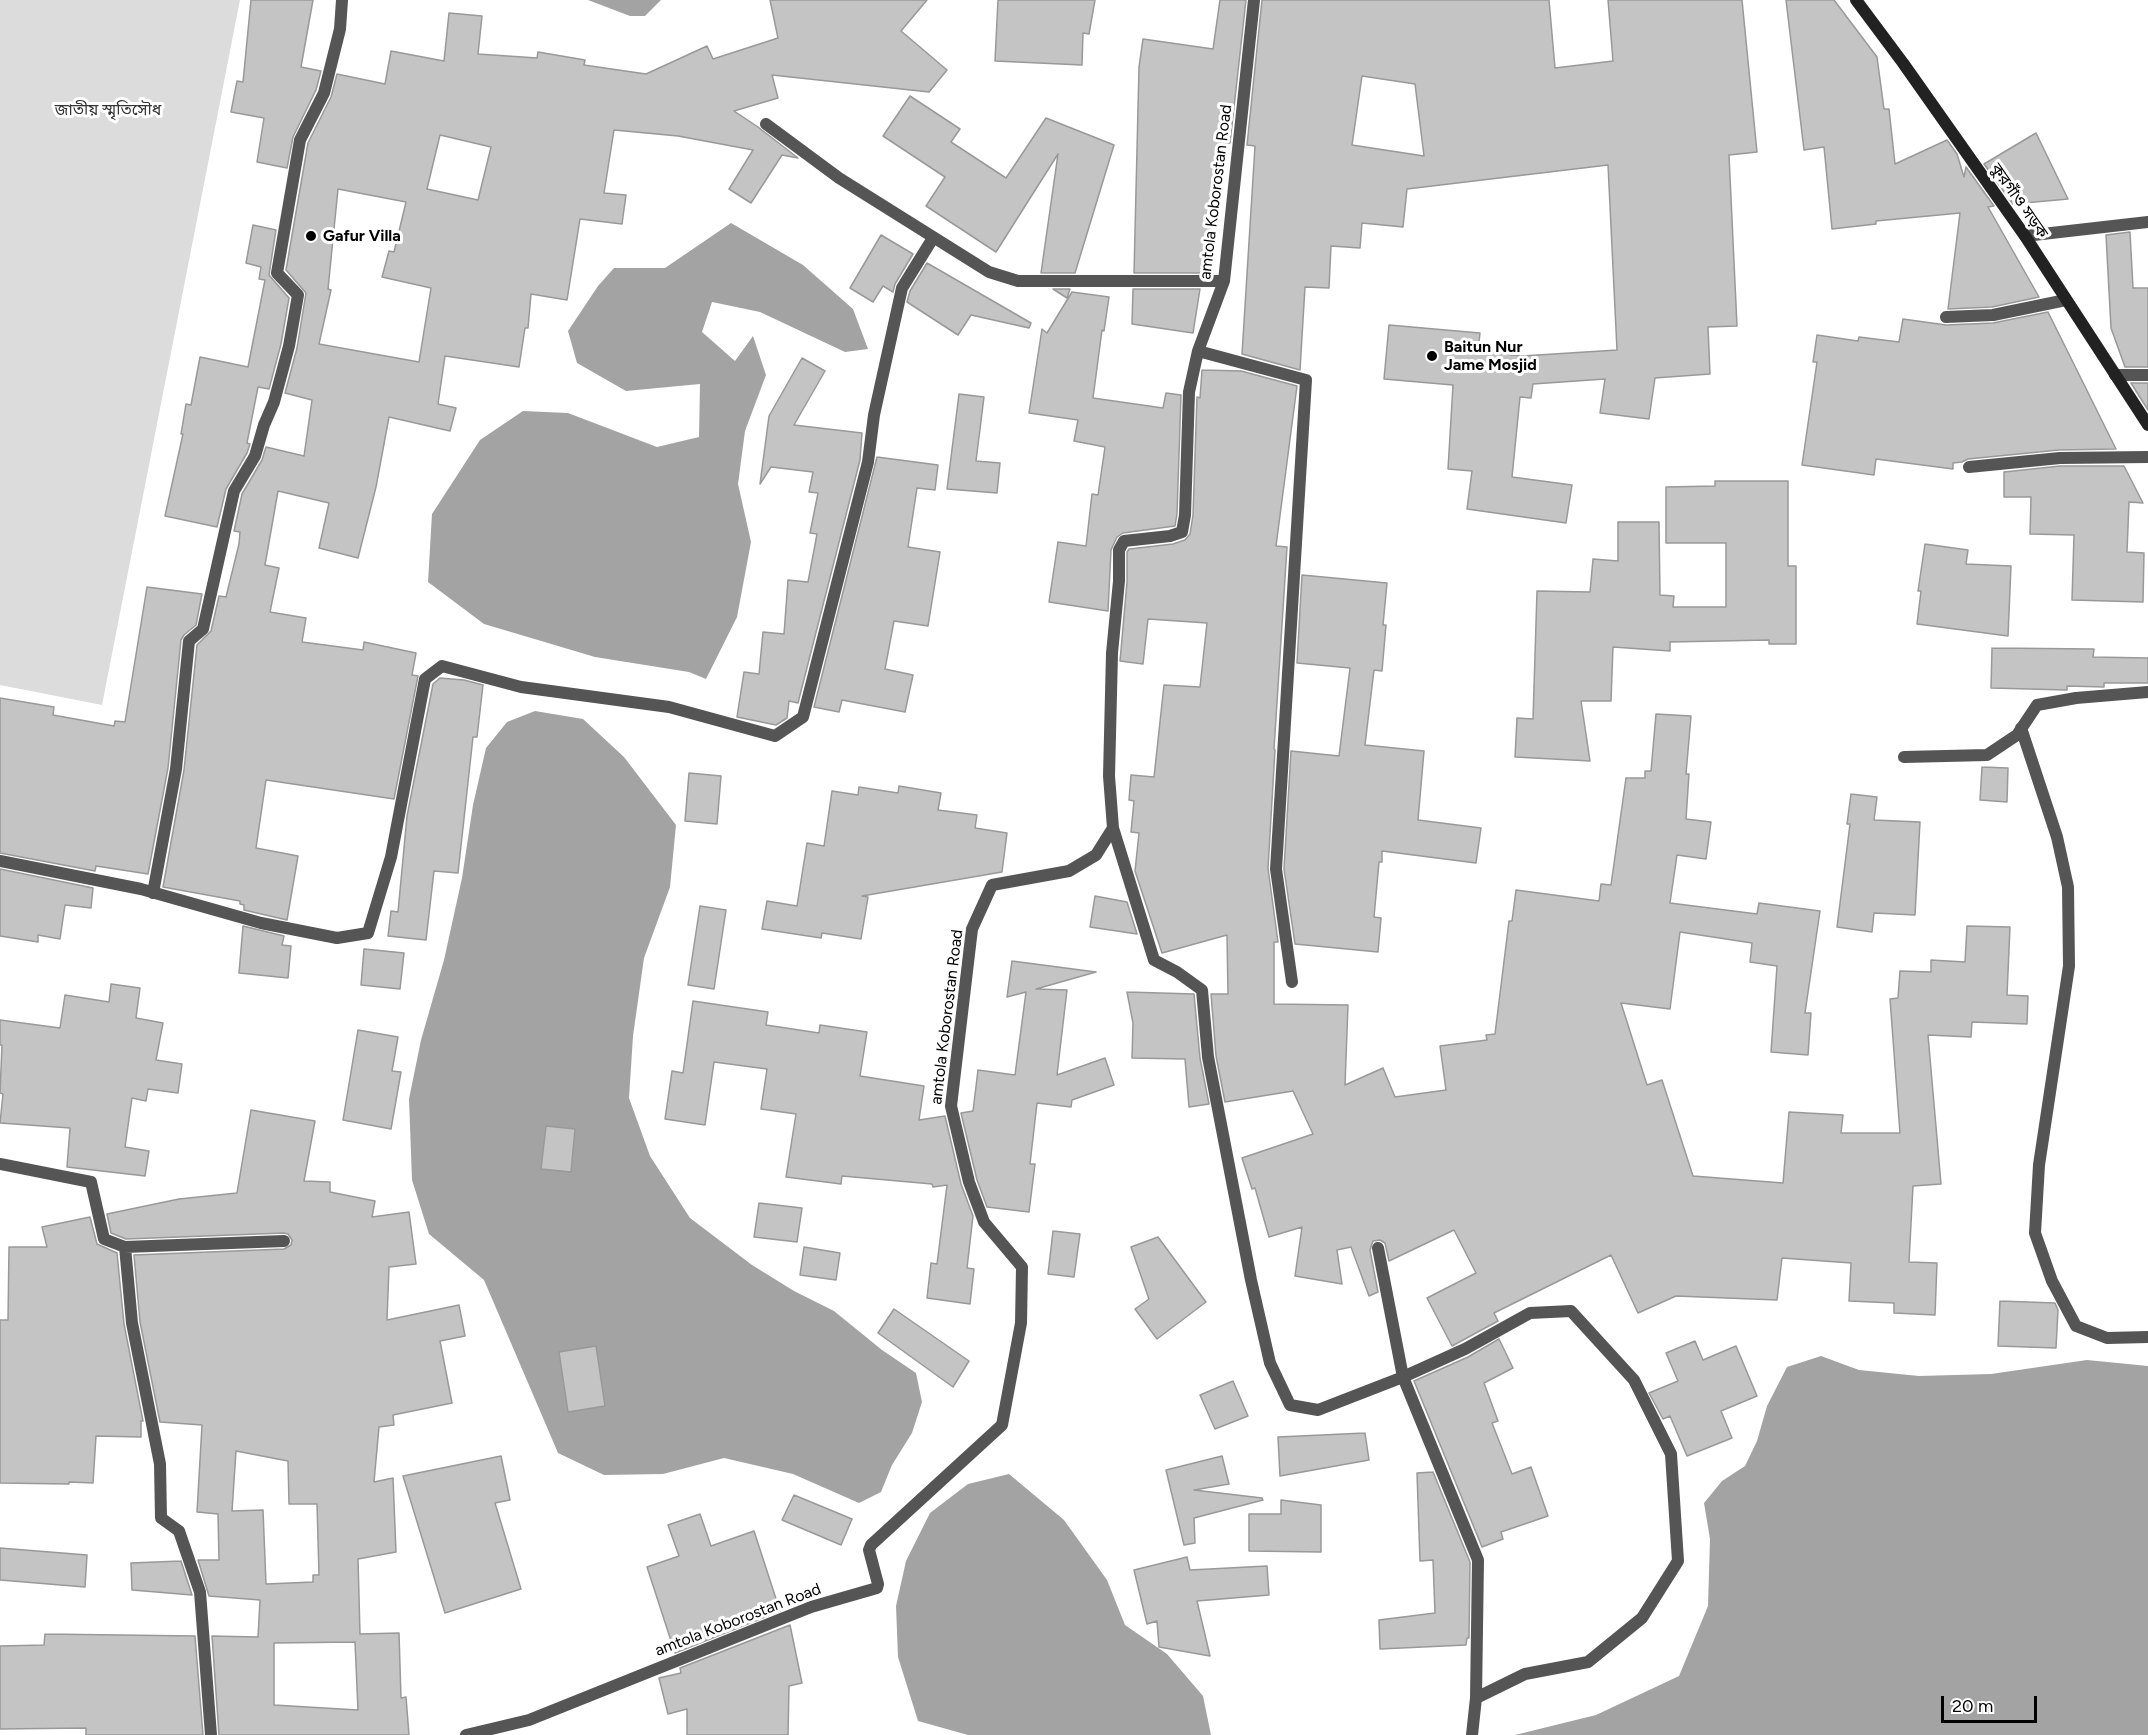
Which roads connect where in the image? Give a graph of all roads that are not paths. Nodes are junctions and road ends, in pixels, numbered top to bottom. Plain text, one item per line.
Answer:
1 (342, 0) edge
2 (1254, 0) edge
3 (1856, 0) edge
4 (766, 124) dead end
5 (2148, 222) edge
6 (2025, 236) junction
7 (933, 238) junction
8 (1224, 280) junction
9 (2066, 300) junction
10 (1946, 318) dead end
11 (1198, 351) junction
12 (2115, 375) junction
13 (2148, 375) edge
14 (2148, 425) edge
15 (2148, 457) edge
16 (1969, 467) dead end
17 (2148, 692) edge
18 (2021, 728) junction
19 (1904, 757) dead end
20 (1113, 828) junction
21 (0, 861) edge
22 (153, 893) junction
23 (1292, 982) dead end
24 (0, 1164) edge
25 (284, 1241) dead end
26 (125, 1247) junction
27 (1378, 1248) dead end
28 (2148, 1337) edge
29 (1403, 1377) junction
30 (1476, 1698) junction
31 (212, 1735) edge
32 (466, 1735) edge
33 (1472, 1735) edge

1 - 22 street
2 - 8 street, amtola Koborostan Road
3 - 6 street, কুরগাঁও সড়ক
4 - 7 street
5 - 6 street
6 - 9 street, কুরগাঁও সড়ক
7 - 8 street
7 - 22 street
8 - 11 street, amtola Koborostan Road
9 - 10 street
9 - 12 street, কুরগাঁও সড়ক
11 - 20 street, amtola Koborostan Road
11 - 23 street
12 - 13 street
12 - 14 street, কুরগাঁও সড়ক
15 - 16 street
17 - 18 street
18 - 19 street
18 - 28 street
20 - 29 street
20 - 32 street, amtola Koborostan Road
21 - 22 street
24 - 26 street
25 - 26 street
26 - 31 street
27 - 29 street
29 - 30 street
29 - 30 street
30 - 33 street

